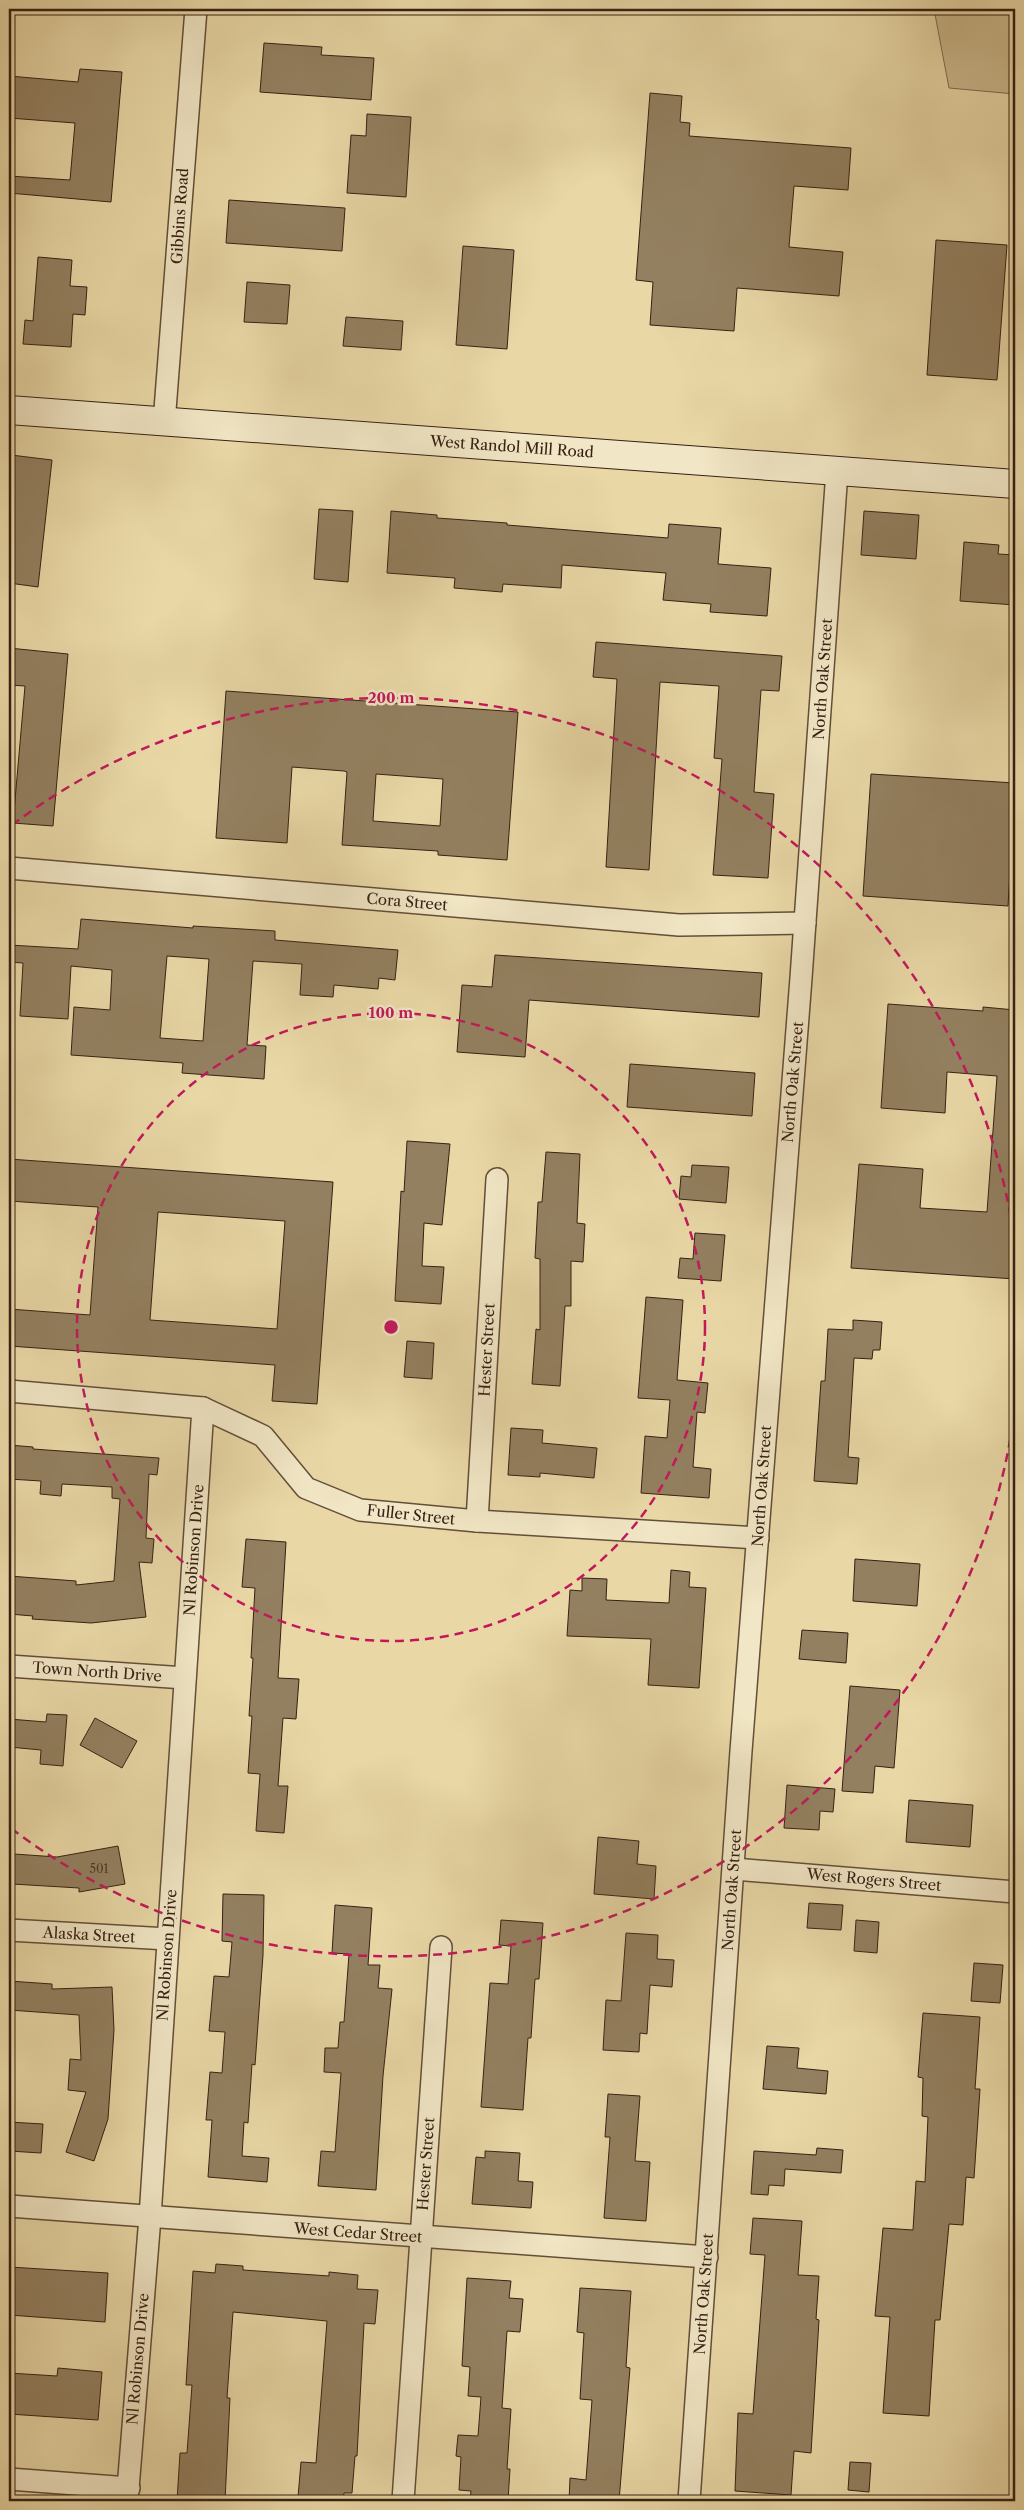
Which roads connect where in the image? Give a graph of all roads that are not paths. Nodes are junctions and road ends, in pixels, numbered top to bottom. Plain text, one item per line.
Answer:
1 (196, 9) edge
2 (9, 410) edge
3 (164, 423) junction
4 (837, 471) junction
5 (1015, 484) edge
6 (9, 868) edge
7 (805, 923) junction
8 (497, 1179) dead end
9 (9, 1392) edge
10 (203, 1408) junction
11 (477, 1521) junction
12 (758, 1538) junction
13 (9, 1666) edge
14 (185, 1678) junction
15 (734, 1869) junction
16 (1015, 1892) edge
17 (9, 1930) edge
18 (168, 1939) junction
19 (441, 1947) dead end
20 (9, 2206) edge
21 (150, 2217) junction
22 (421, 2238) junction
23 (707, 2257) junction
24 (9, 2479) edge
25 (128, 2494) edge
26 (403, 2501) edge
27 (689, 2501) edge

1 - 3 street, Gibbins Road
2 - 3 main road, West Randol Mill Road
3 - 4 main road, West Randol Mill Road
4 - 5 main road, West Randol Mill Road
4 - 7 street, North Oak Street
6 - 7 street, Cora Street
7 - 12 street, North Oak Street
8 - 11 street, Hester Street
9 - 10 street, Fuller Street
10 - 11 street, Fuller Street
10 - 14 street, Nl Robinson Drive
11 - 12 street, Fuller Street
12 - 15 street, North Oak Street
13 - 14 street, Town North Drive
14 - 18 street, Nl Robinson Drive
15 - 16 street, West Rogers Street
15 - 23 street, North Oak Street
17 - 18 street, Alaska Street
18 - 21 street, Nl Robinson Drive
19 - 22 street, Hester Street
20 - 21 street, West Cedar Street
21 - 22 street, West Cedar Street
21 - 25 street, Nl Robinson Drive
22 - 23 street, West Cedar Street
22 - 26 street, Hester Street
23 - 27 street, North Oak Street
24 - 25 street

